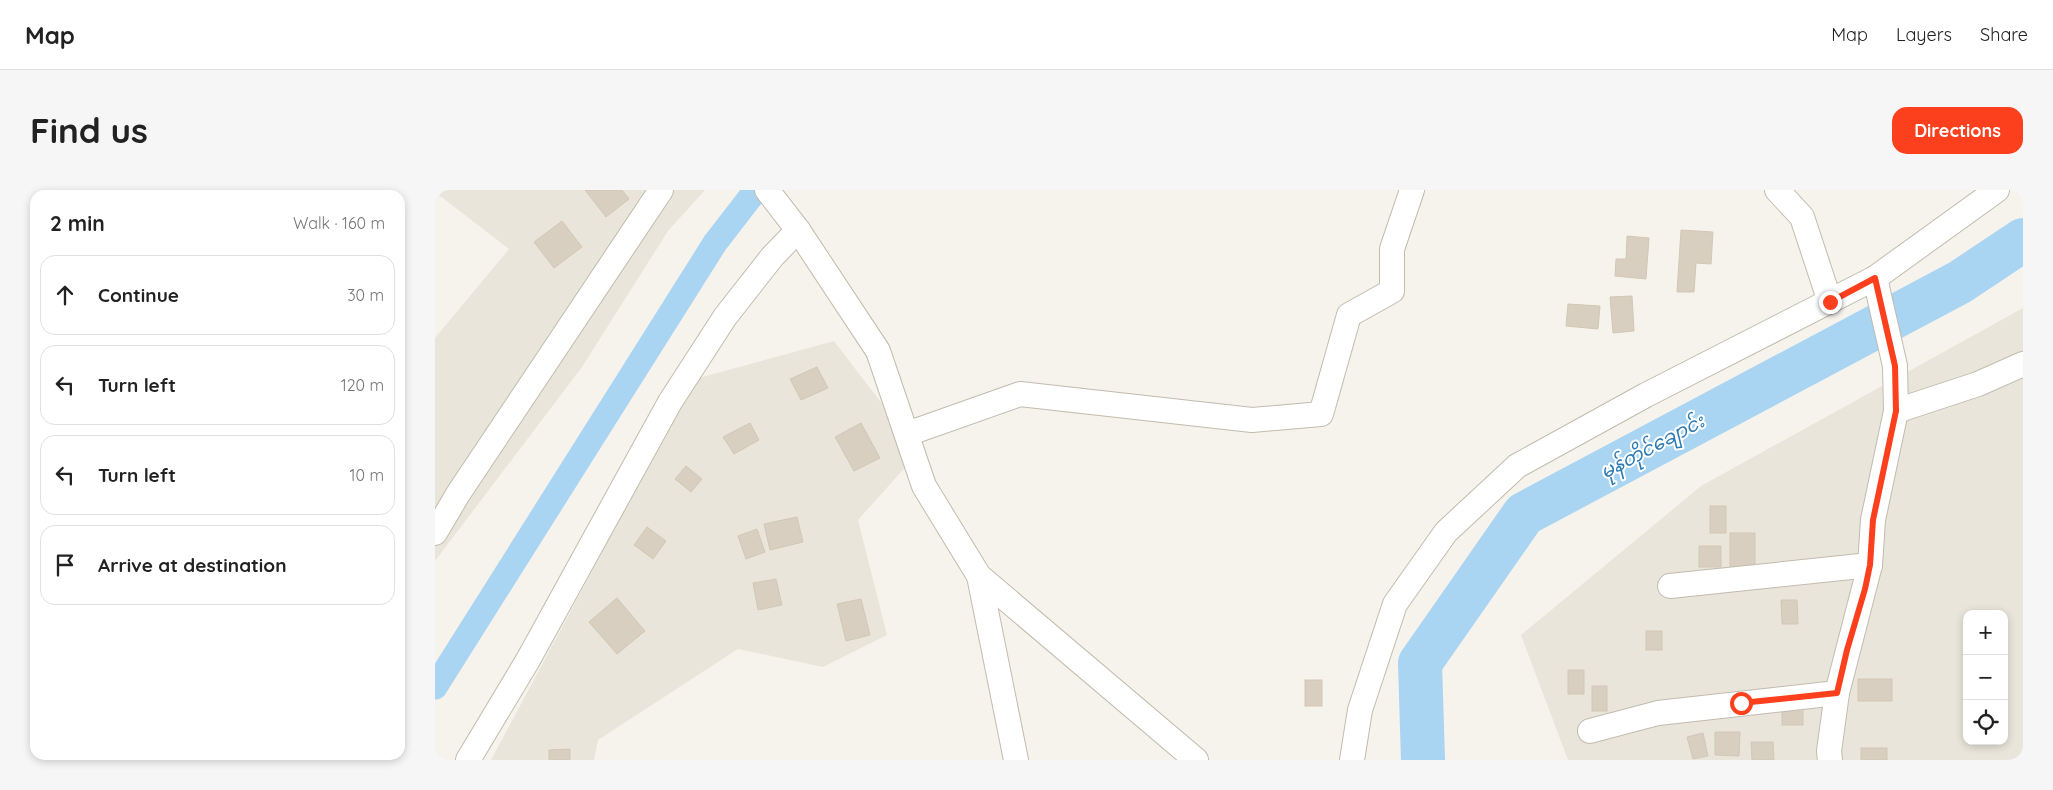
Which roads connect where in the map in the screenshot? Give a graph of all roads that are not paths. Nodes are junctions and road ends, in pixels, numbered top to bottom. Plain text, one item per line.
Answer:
1 (661, 190) edge
2 (1413, 190) edge
3 (1777, 190) edge
4 (1997, 190) edge
5 (773, 197) edge
6 (798, 230) junction
7 (1875, 278) junction
8 (1830, 302) junction
9 (2023, 364) edge
10 (1896, 411) junction
11 (907, 434) junction
12 (435, 533) edge
13 (1870, 565) junction
14 (979, 576) junction
15 (1670, 586) dead end
16 (1837, 693) junction
17 (1589, 731) dead end
18 (468, 760) edge
19 (1016, 760) edge
20 (1196, 760) edge
21 (1352, 760) edge
22 (1830, 760) edge

1 - 12 street
2 - 11 street
3 - 8 street
4 - 7 street
5 - 6 street
6 - 11 street
6 - 18 street
7 - 8 street
7 - 10 street
8 - 21 street
9 - 10 street
10 - 13 street
11 - 14 street
13 - 15 street
13 - 16 street
14 - 19 street
14 - 20 street
16 - 17 street
16 - 22 street

